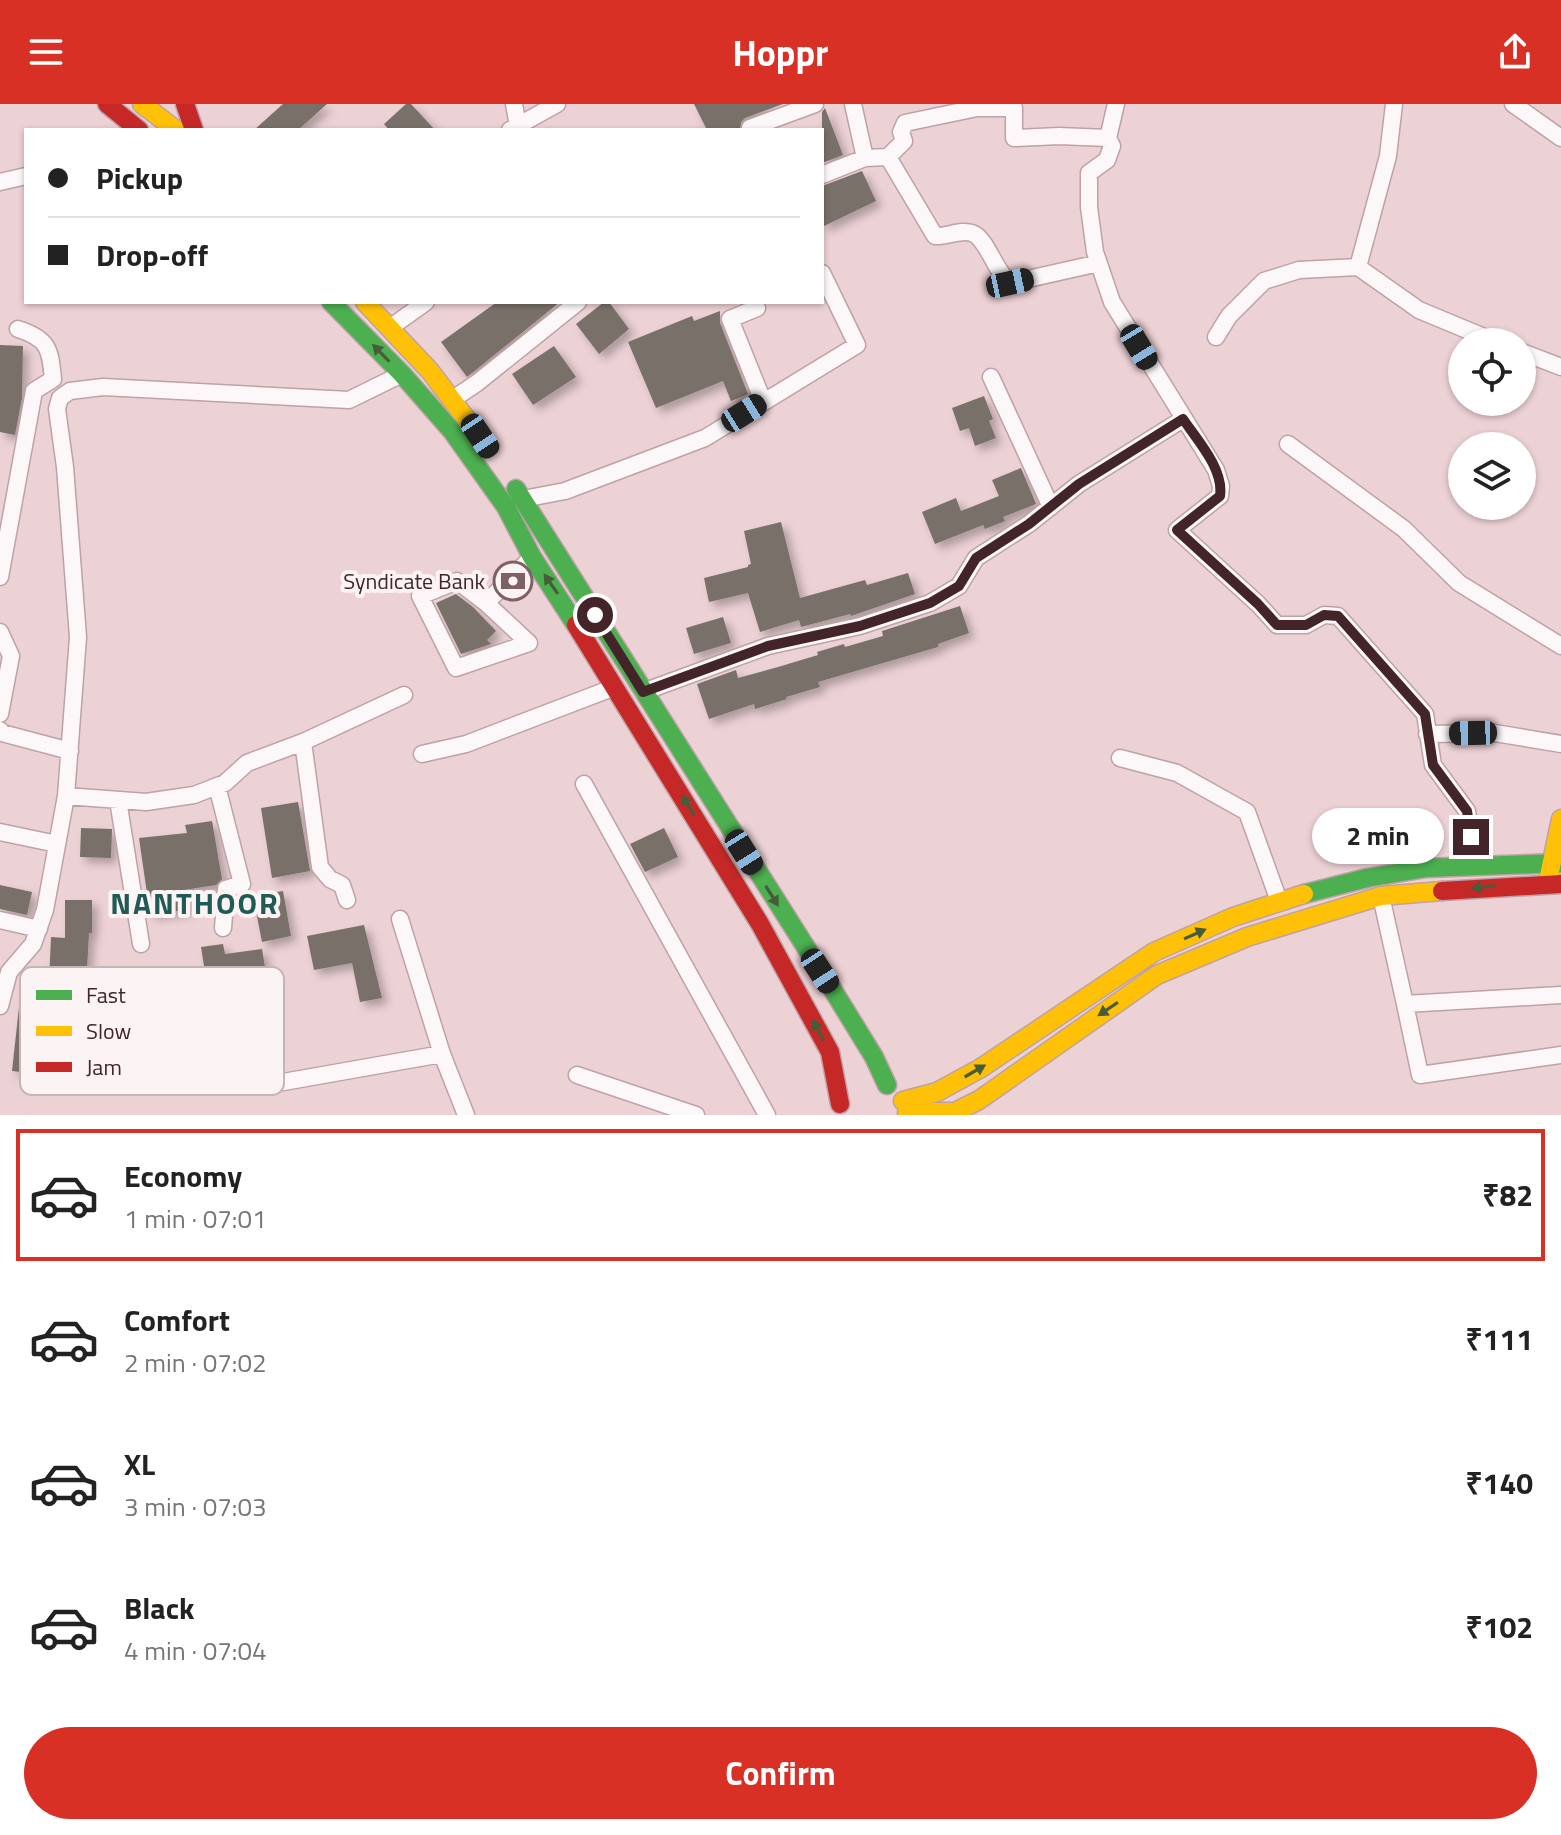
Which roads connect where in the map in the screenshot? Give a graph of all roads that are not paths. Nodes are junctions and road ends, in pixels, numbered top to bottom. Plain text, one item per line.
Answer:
1 (107, 104) edge
2 (142, 104) edge
3 (185, 104) edge
4 (514, 104) edge
5 (557, 104) edge
6 (815, 104) edge
7 (853, 104) edge
8 (1116, 104) edge
9 (1394, 104) edge
10 (1513, 104) edge
11 (137, 128) edge
12 (173, 128) edge
13 (193, 128) edge
14 (514, 128) edge
15 (750, 128) edge
16 (1108, 138) junction
17 (1561, 138) edge
18 (888, 157) junction
19 (865, 158) junction
20 (824, 174) edge
21 (24, 176) edge
22 (0, 182) edge
23 (1099, 263) junction
24 (1358, 267) junction
25 (824, 277) edge
26 (333, 304) edge
27 (367, 304) edge
28 (423, 304) edge
29 (576, 304) edge
30 (757, 308) dead end
31 (391, 327) junction
32 (1462, 328) edge
33 (18, 329) dead end
34 (1216, 337) dead end
35 (1536, 357) edge
36 (1561, 367) edge
37 (402, 374) junction
38 (991, 377) dead end
39 (453, 399) junction
40 (763, 401) junction
41 (1183, 419) junction
42 (1288, 444) dead end
43 (523, 499) junction
44 (1051, 507) junction
45 (532, 557) junction
46 (0, 577) edge
47 (486, 603) junction
48 (0, 632) edge
49 (1561, 646) edge
50 (615, 687) junction
51 (643, 692) junction
52 (404, 695) dead end
53 (0, 714) edge
54 (0, 730) edge
55 (1427, 734) junction
56 (303, 742) junction
57 (1561, 744) edge
58 (70, 751) junction
59 (422, 754) dead end
60 (1120, 758) dead end
61 (584, 784) dead end
62 (217, 786) junction
63 (66, 796) junction
64 (118, 800) junction
65 (1561, 819) edge
66 (0, 832) edge
67 (57, 844) junction
68 (1556, 863) edge
69 (1475, 864) junction
70 (1554, 884) edge
71 (1381, 896) junction
72 (347, 900) dead end
73 (1279, 901) junction
74 (400, 919) dead end
75 (0, 920) edge
76 (223, 928) dead end
77 (39, 929) junction
78 (141, 944) dead end
79 (1561, 995) edge
80 (1405, 1004) junction
81 (0, 1006) edge
82 (442, 1054) junction
83 (1561, 1055) edge
84 (577, 1075) dead end
85 (284, 1082) edge
86 (887, 1085) junction
87 (906, 1109) edge
88 (839, 1110) edge
89 (466, 1115) edge
90 (696, 1115) edge
91 (767, 1115) edge

1 - 11 main road
2 - 12 main road
3 - 13 main road
4 - 14 street
5 - 14 street
6 - 15 street
7 - 19 street
8 - 16 street
9 - 24 street
10 - 17 street
16 - 18 street
16 - 23 street
18 - 19 street
18 - 23 street
19 - 20 street
21 - 22 street
23 - 41 street
24 - 32 street
24 - 34 street
25 - 40 street
37 -> 26 main road
27 - 31 main road
28 - 31 street
29 - 39 street
30 - 40 street
31 - 39 main road
33 - 46 street
35 - 36 street
37 - 45 main road
37 - 58 street
38 - 44 street
39 - 43 main road
40 - 43 street
41 - 44 street
41 - 55 street
42 - 49 street
43 - 51 main road
44 - 51 street
45 - 47 street
50 -> 45 main road
47 - 47 street
48 - 53 street
50 - 59 street
88 -> 50 main road
51 -> 86 main road
52 - 56 street
54 - 58 street
55 - 57 street
55 - 69 street
56 - 62 street
56 - 72 street
58 - 63 street
60 - 73 street
61 - 91 street
62 - 64 street
62 - 76 street
63 - 64 street
63 - 67 street
64 - 78 street
65 - 68 main road
66 - 67 street
67 - 77 street
68 - 69 main road
68 - 70 main road
69 - 73 main road
70 -> 71 main road
71 - 80 street
71 -> 87 main road
87 -> 73 main road
74 - 82 street
75 - 77 street
77 - 81 street
79 - 80 street
80 - 83 street
82 - 85 street
82 - 89 street
84 - 90 street
86 - 87 main road
86 - 88 main road

